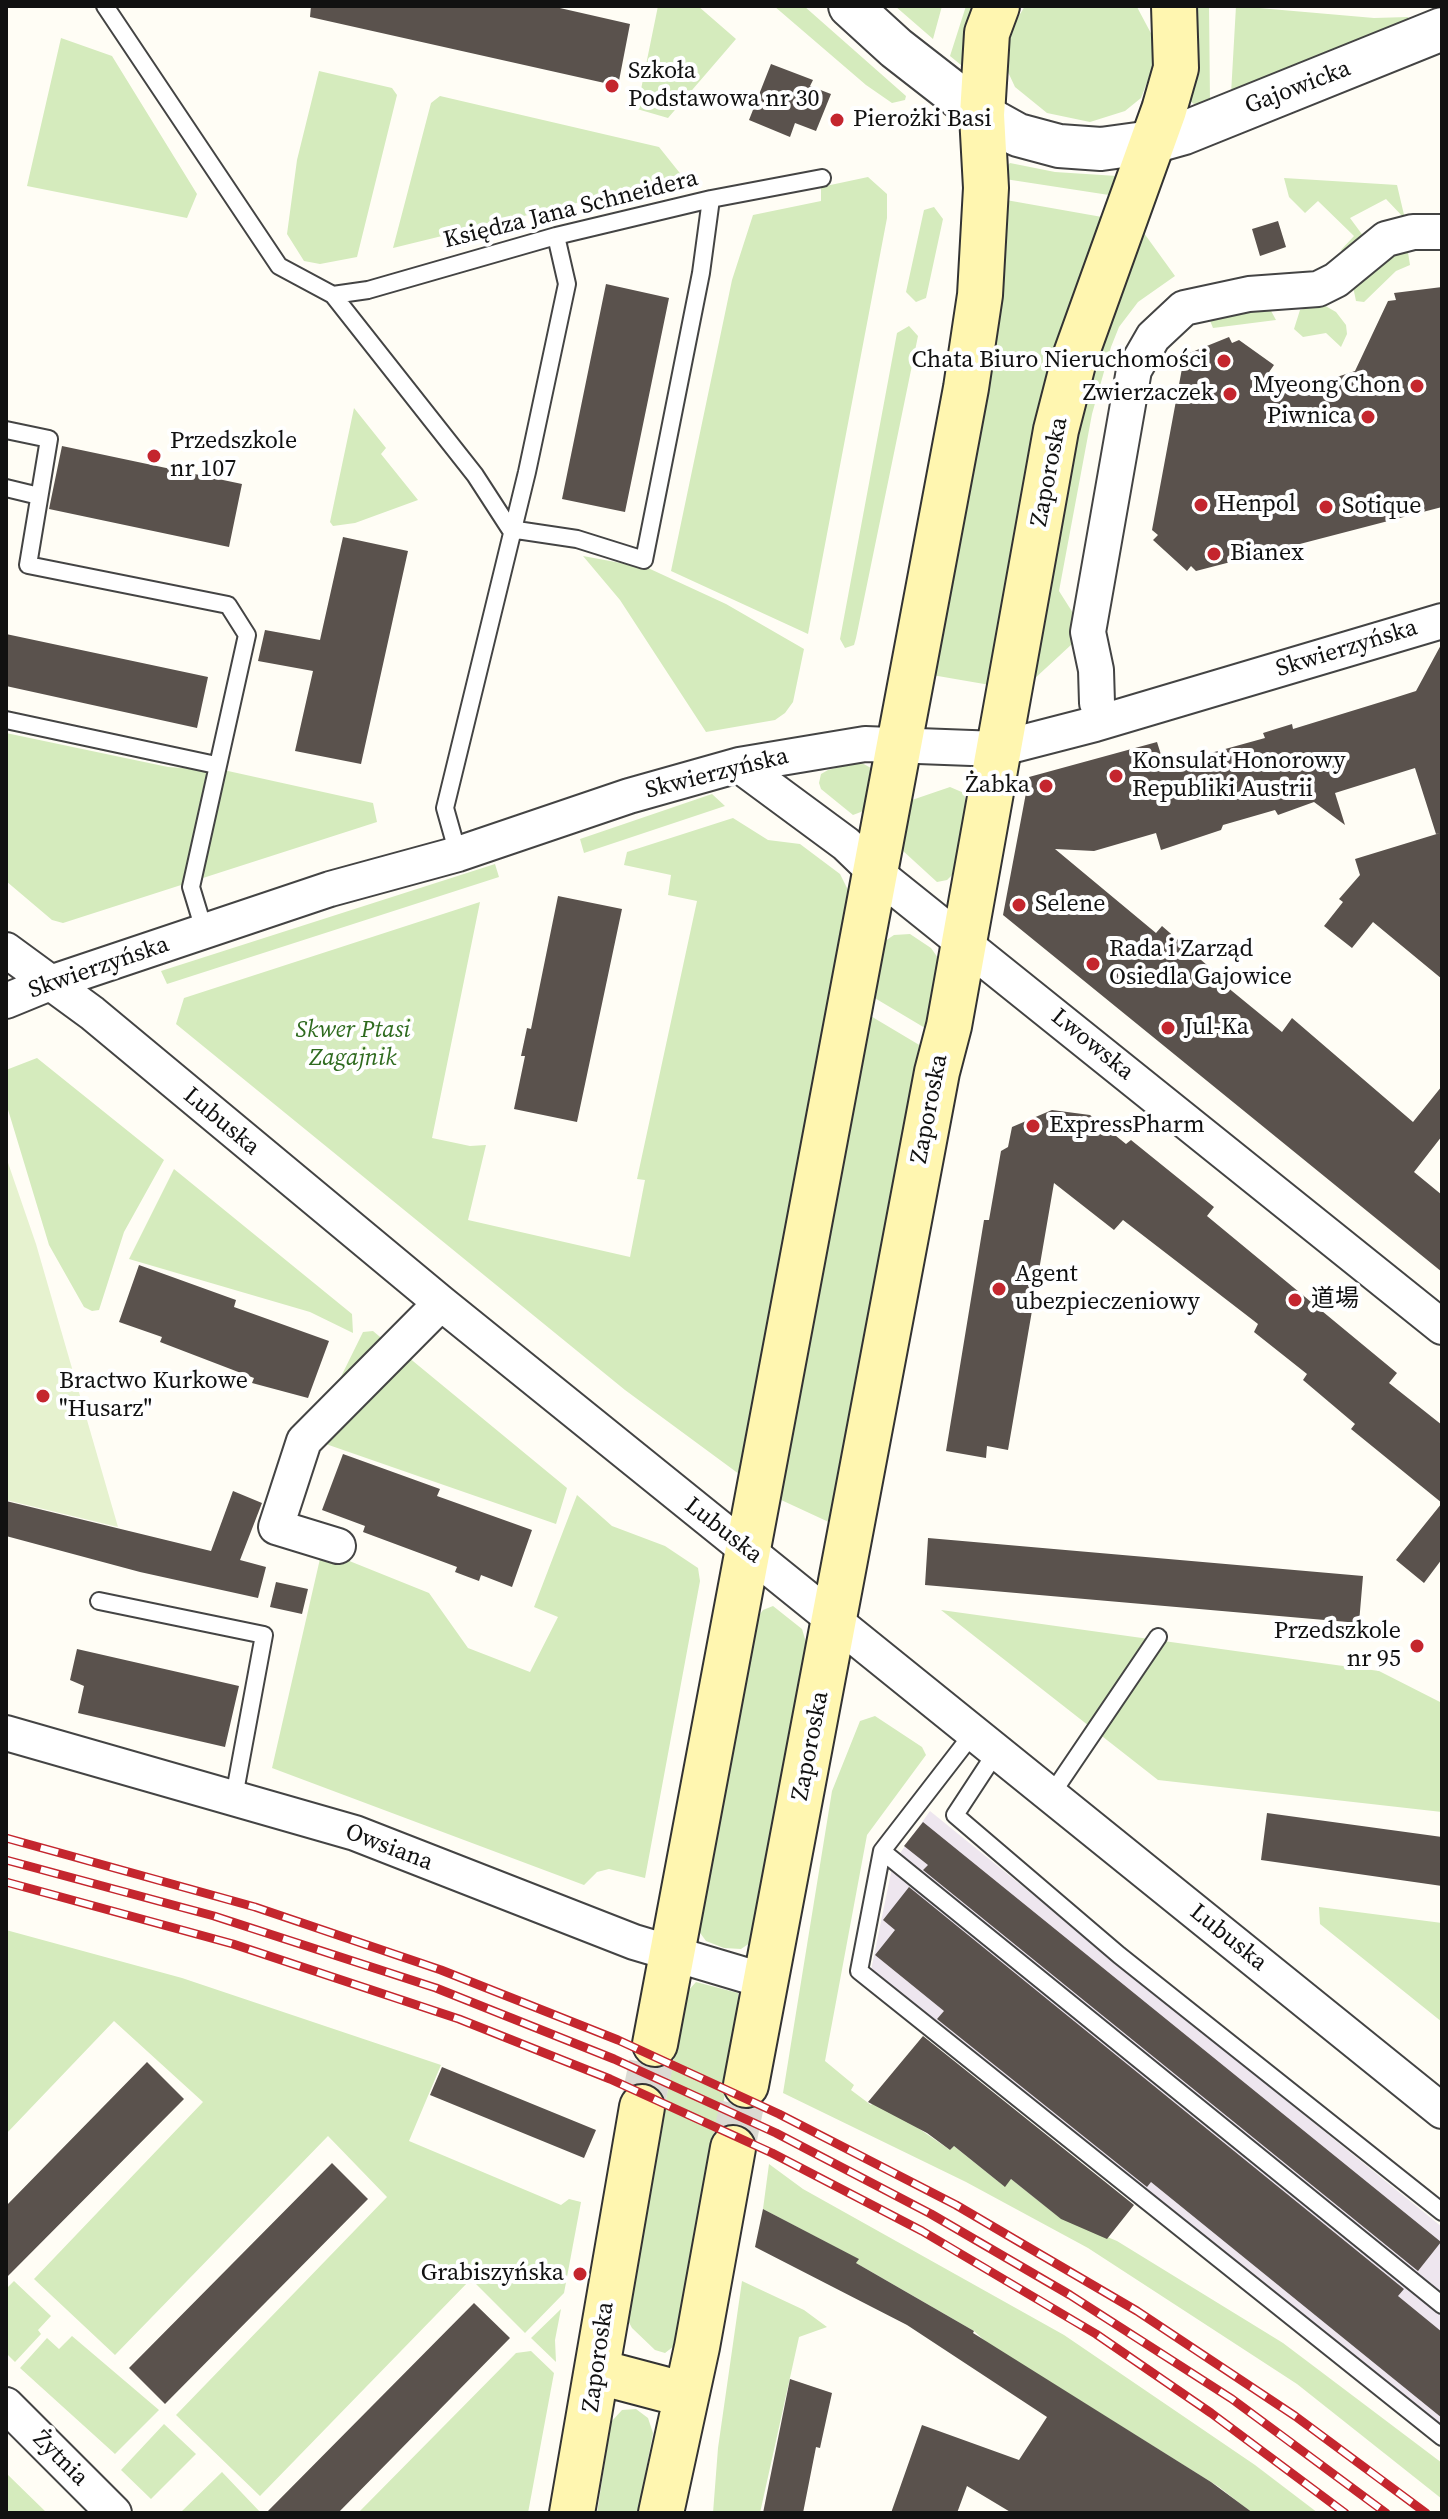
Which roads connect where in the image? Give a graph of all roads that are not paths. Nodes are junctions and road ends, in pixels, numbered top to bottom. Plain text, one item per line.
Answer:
1 (105, 6) edge
2 (850, 6) edge
3 (997, 6) edge
4 (1174, 6) edge
5 (1442, 29) edge
6 (982, 115) junction
7 (1152, 142) junction
8 (822, 178) dead end
9 (711, 199) junction
10 (1442, 232) edge
11 (556, 236) junction
12 (333, 295) junction
13 (6, 430) edge
14 (6, 488) edge
15 (39, 496) junction
16 (510, 529) junction
17 (1442, 621) edge
18 (1096, 713) junction
19 (6, 720) edge
20 (900, 743) junction
21 (998, 749) junction
22 (216, 765) junction
23 (739, 765) junction
24 (458, 854) junction
25 (875, 872) junction
26 (205, 933) junction
27 (962, 941) junction
28 (6, 950) edge
29 (50, 983) junction
30 (6, 1001) edge
31 (441, 1303) junction
32 (1442, 1327) edge
33 (338, 1546) dead end
34 (749, 1552) junction
35 (99, 1601) dead end
36 (836, 1619) junction
37 (1158, 1637) dead end
38 (6, 1733) edge
39 (986, 1741) junction
40 (1051, 1795) junction
41 (234, 1797) junction
42 (882, 1851) junction
43 (671, 1955) junction
44 (765, 1981) junction
45 (655, 2044) tunnel mouth
46 (746, 2085) tunnel mouth
47 (642, 2107) tunnel mouth
48 (1442, 2111) edge
49 (733, 2148) tunnel mouth
50 (1442, 2212) edge
51 (1442, 2305) edge
52 (599, 2372) junction
53 (686, 2395) junction
54 (6, 2405) edge
55 (1442, 2437) edge
56 (114, 2513) edge
57 (572, 2513) edge
58 (661, 2513) edge

1 - 12 lane
2 - 6 street, Gajowicka
3 - 6 main road
4 - 7 main road, Zaporoska
5 - 7 street, Gajowicka
6 - 7 street, Gajowicka
6 - 20 main road
7 - 21 main road, Zaporoska
8 - 9 lane, Księdza Jana Schneidera
9 - 11 lane, Księdza Jana Schneidera
9 - 16 lane
10 - 18 street
11 - 12 lane, Księdza Jana Schneidera
11 - 16 lane
12 - 16 lane
13 - 15 lane
14 - 15 lane
15 - 22 lane
16 - 24 lane
17 - 18 street, Skwierzyńska
18 - 21 street, Skwierzyńska
19 - 22 lane
20 - 21 street, Skwierzyńska
20 - 23 street, Skwierzyńska
20 - 25 main road
21 - 27 main road, Zaporoska
22 - 26 lane
23 - 24 street, Skwierzyńska
23 - 25 street, Lwowska
24 - 26 street, Skwierzyńska
25 - 27 street, Lwowska
25 - 34 main road
26 - 29 street, Skwierzyńska
27 - 32 street, Lwowska
27 - 36 main road, Zaporoska
28 - 29 street, Lubuska
29 - 30 street, Skwierzyńska
29 - 31 street, Lubuska
31 - 33 street
31 - 34 street, Lubuska
34 - 36 street, Lubuska
34 - 43 main road
35 - 41 lane
36 - 39 street, Lubuska
36 - 44 main road, Zaporoska
37 - 40 lane
38 - 41 street, Owsiana
39 - 40 street, Lubuska
39 - 42 lane
39 - 50 lane
40 - 48 street, Lubuska
41 - 43 street, Owsiana
42 - 51 lane
42 - 55 lane
43 - 44 street, Owsiana
43 - 45 main road
44 - 46 main road, Zaporoska
47 - 52 main road, Zaporoska
49 - 53 main road
52 - 53 main road
52 - 57 main road, Zaporoska
53 - 58 main road
54 - 56 street, Żytnia

